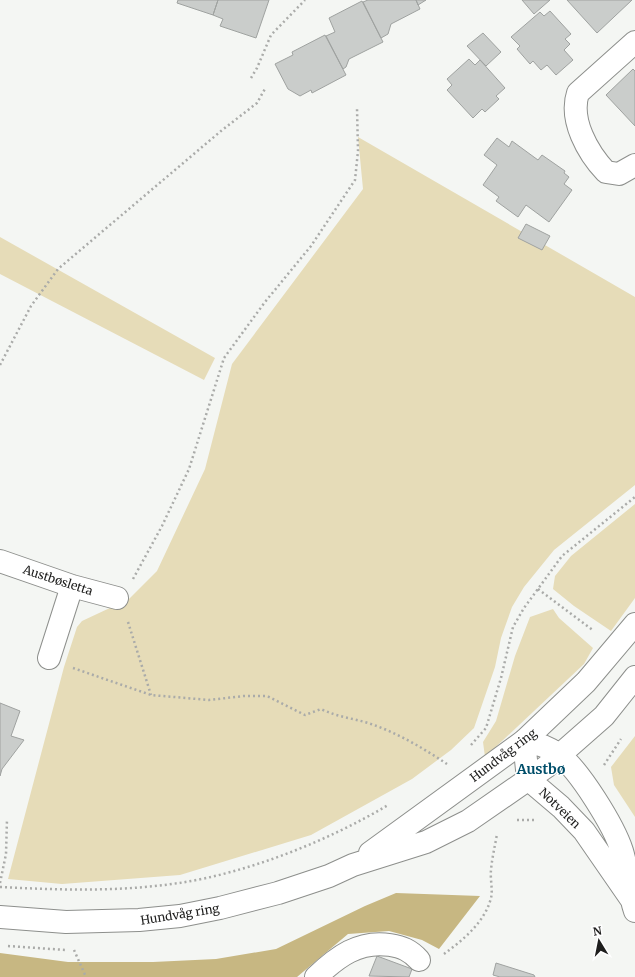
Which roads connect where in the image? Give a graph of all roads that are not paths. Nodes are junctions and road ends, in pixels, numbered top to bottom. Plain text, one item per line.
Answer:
1 (635, 42) edge
2 (635, 165) edge
3 (0, 561) edge
4 (72, 586) junction
5 (117, 598) road end
6 (635, 624) edge
7 (49, 658) road end
8 (635, 677) edge
9 (524, 741) junction
10 (559, 755) junction
11 (528, 779) junction
12 (353, 865) junction
13 (633, 905) edge
14 (0, 917) edge
15 (429, 959) road end
16 (316, 977) edge

1 - 2 main road
3 - 4 main road, Austbøsletta
4 - 5 main road, Austbøsletta
4 - 7 main road
6 - 9 main road, Hundvåg ring
8 - 10 main road, Hundvåg ring
9 - 10 main road, Notveien
9 - 11 main road, Notveien
9 - 12 main road, Hundvåg ring
10 - 11 main road, Hundvåg ring
10 - 13 main road, Notveien
11 - 12 main road, Hundvåg ring
11 - 13 main road, Notveien
12 - 14 main road, Hundvåg ring
15 - 16 main road

